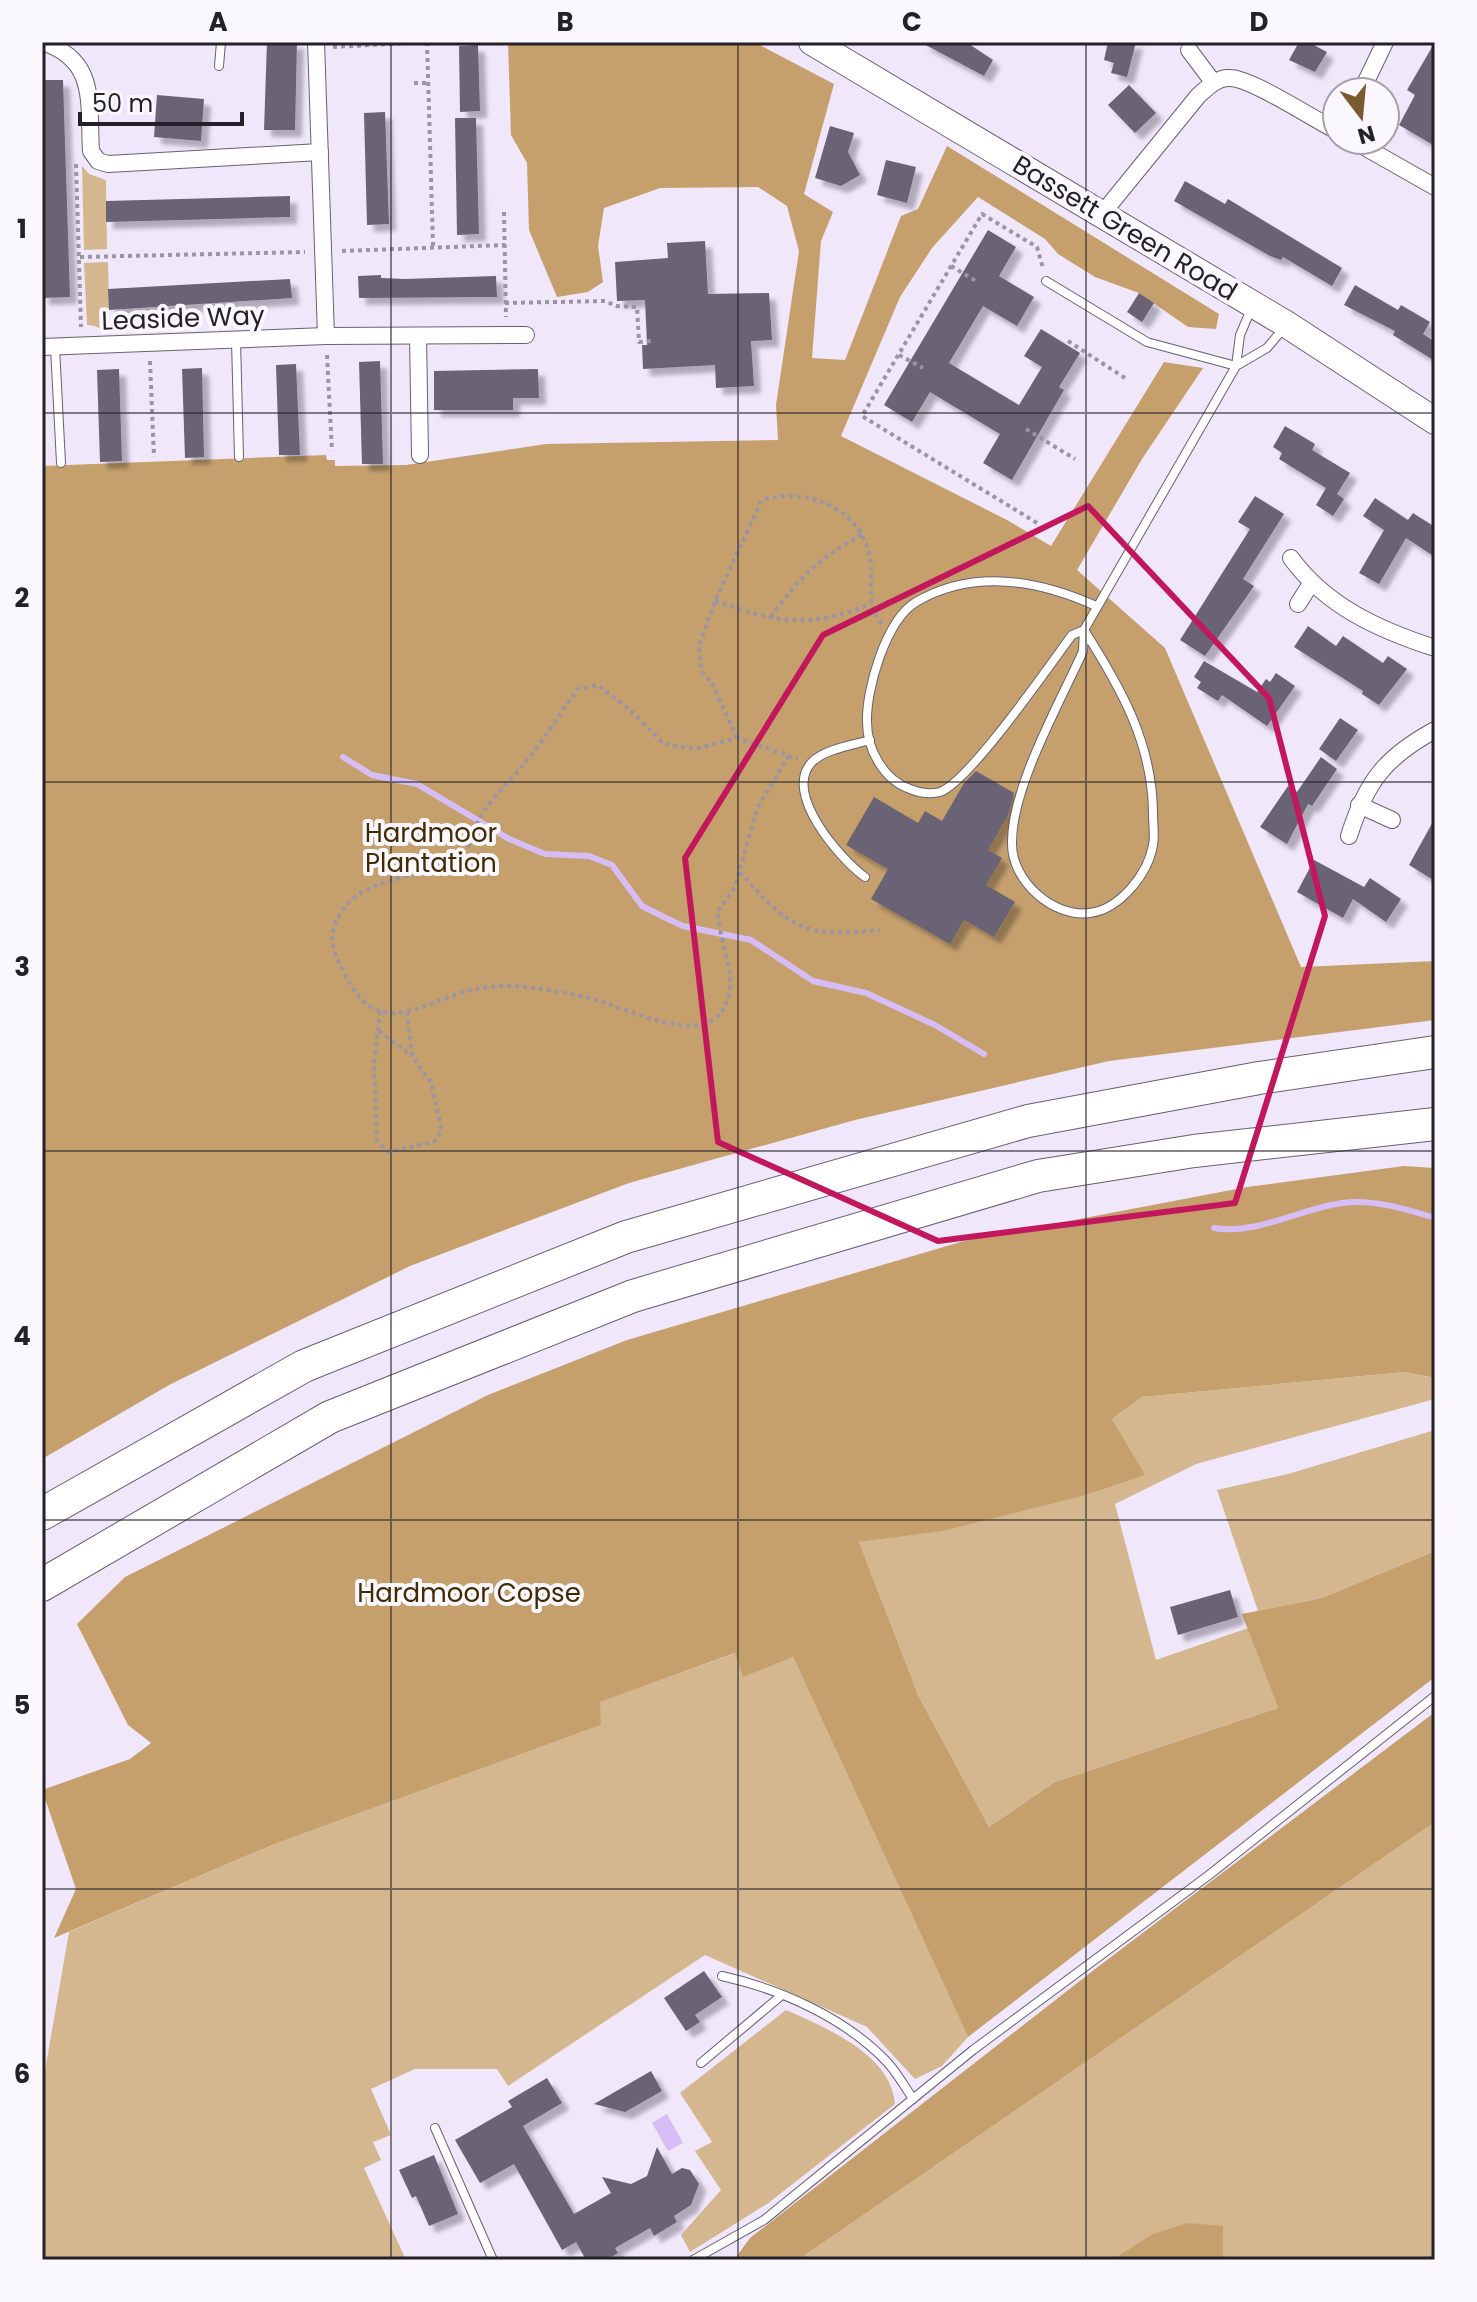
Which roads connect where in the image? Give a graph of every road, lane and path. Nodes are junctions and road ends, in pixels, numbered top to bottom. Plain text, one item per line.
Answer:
1 (42, 42) edge
2 (221, 42) edge
3 (427, 42) edge
4 (812, 42) edge
5 (1385, 42) edge
6 (316, 45) edge
7 (847, 50) edge
8 (1189, 50) dead end
9 (219, 66) dead end
10 (1369, 76) edge
11 (1213, 82) junction
12 (414, 83) dead end
13 (428, 83) junction
14 (1321, 122) edge
15 (76, 150) dead end
16 (320, 152) junction
17 (1380, 156) edge
18 (1435, 187) edge
19 (504, 212) dead end
20 (1102, 214) junction
21 (505, 245) junction
22 (433, 246) junction
23 (323, 251) junction
24 (80, 257) junction
25 (951, 266) junction
26 (976, 281) dead end
27 (1046, 281) joint
28 (505, 303) junction
29 (1253, 304) junction
30 (1286, 324) junction
31 (526, 335) dead end
32 (326, 336) junction
33 (418, 336) junction
34 (506, 336) junction
35 (236, 340) junction
36 (651, 341) dead end
37 (1068, 341) dead end
38 (149, 343) junction
39 (82, 346) junction
40 (48, 347) edge
41 (899, 355) junction
42 (1236, 366) junction
43 (923, 368) dead end
44 (1125, 378) dead end
45 (1435, 421) edge
46 (1026, 429) dead end
47 (332, 451) dead end
48 (420, 455) dead end
49 (154, 457) dead end
50 (239, 457) dead end
51 (1075, 459) dead end
52 (61, 463) dead end
53 (1037, 523) dead end
54 (862, 535) junction
55 (1291, 558) dead end
56 (1310, 585) junction
57 (715, 601) junction
58 (871, 604) junction
59 (1298, 604) dead end
60 (1096, 606) junction
61 (771, 618) junction
62 (1084, 630) junction
63 (889, 632) junction
64 (1435, 648) edge
65 (1435, 730) edge
66 (737, 738) junction
67 (870, 740) junction
68 (789, 756) junction
69 (812, 762) junction
70 (1359, 805) junction
71 (1392, 820) dead end
72 (1349, 836) dead end
73 (740, 872) junction
74 (865, 877) dead end
75 (880, 930) dead end
76 (380, 1011) junction
77 (407, 1013) junction
78 (378, 1030) junction
79 (1435, 1052) edge
80 (412, 1056) junction
81 (1435, 1069) edge
82 (1259, 1078) junction
83 (1435, 1124) edge
84 (42, 1514) edge
85 (42, 1585) edge
86 (1435, 1696) edge
87 (722, 1976) dead end
88 (782, 1995) junction
89 (701, 2063) dead end
90 (913, 2099) junction
91 (435, 2128) dead end
92 (493, 2260) edge
93 (693, 2260) edge

1 - 16 street
2 - 9 lane
3 - 6 path
3 - 13 path
4 - 7 main road, Bassett Green Road
5 - 10 street
6 - 16 street
7 - 20 main road, Bassett Green Road
8 - 11 street
11 - 14 street
11 - 20 street
12 - 13 path
13 - 22 path
15 - 24 path
16 - 23 street
17 - 18 street
19 - 21 path
20 - 29 main road, Bassett Green Road
21 - 22 path
21 - 28 path
22 - 23 path
23 - 24 path
23 - 32 street
24 - 39 path
25 - 26 path
25 - 27 path
25 - 41 path
27 - 42 lane
28 - 34 path
28 - 36 path
29 - 30 main road, Bassett Green Road
29 - 42 lane
30 - 42 lane
30 - 45 main road, Bassett Green Road
31 - 34 street, Leaside Way
32 - 33 street, Leaside Way
32 - 35 street, Leaside Way
32 - 47 path
33 - 34 street, Leaside Way
33 - 48 street
35 - 38 street, Leaside Way
35 - 50 lane
37 - 44 path
38 - 39 street, Leaside Way
38 - 49 path
39 - 40 street, Leaside Way
40 - 52 lane
41 - 43 path
41 - 53 path
42 - 60 lane
46 - 51 path
54 - 57 path
54 - 58 path
54 - 61 path
55 - 56 street
56 - 59 street
56 - 64 street
57 - 61 path
57 - 66 path
58 - 61 path
58 - 63 path
60 - 62 lane
60 - 63 lane
62 - 62 lane
62 - 67 lane
63 - 67 lane
65 - 70 street
66 - 68 path
66 - 76 path
67 - 69 lane
68 - 69 path
68 - 73 path
69 - 74 lane
70 - 71 street
70 - 72 street
73 - 75 path
73 - 77 path
76 - 77 path
76 - 78 path
77 - 80 path
78 - 80 path
78 - 80 path
79 - 82 highway
81 - 82 highway
82 - 84 highway
83 - 85 highway
86 - 90 lane
87 - 88 lane
88 - 89 lane
88 - 90 lane
90 - 93 lane
91 - 92 lane

